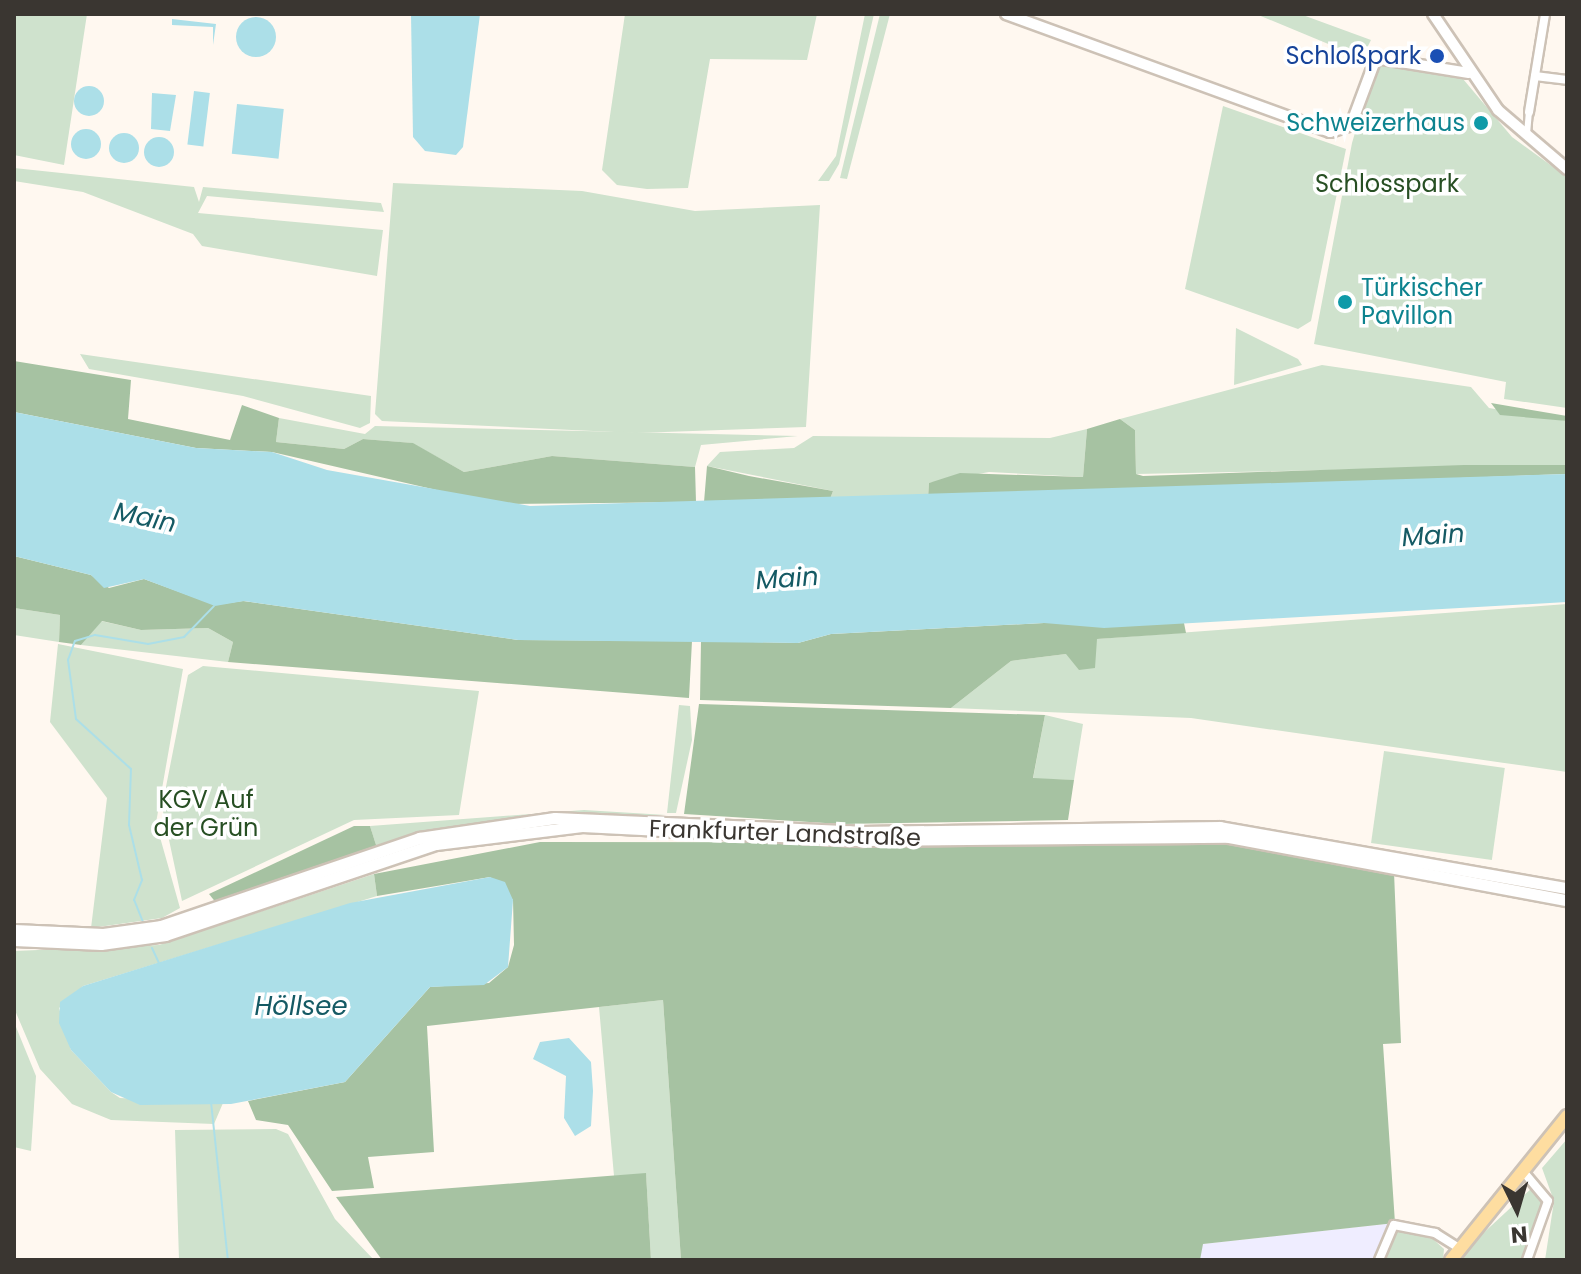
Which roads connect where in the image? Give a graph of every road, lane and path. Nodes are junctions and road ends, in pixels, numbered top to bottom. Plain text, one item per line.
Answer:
1 (1006, 14) edge
2 (1433, 14) edge
3 (1545, 14) edge
4 (1469, 73) junction
5 (1535, 76) junction
6 (1567, 80) edge
7 (1529, 112) joint
8 (1526, 138) junction
9 (1567, 169) edge
10 (1567, 888) edge
11 (1567, 900) edge
12 (14, 930) edge
13 (14, 940) edge
14 (1567, 1116) edge
15 (1522, 1170) junction
16 (1459, 1248) junction
17 (1379, 1260) edge
18 (1451, 1260) edge
19 (1527, 1260) edge

1 - 4 street
2 - 4 street
3 - 5 street
4 - 8 street
5 - 6 street
5 - 7 street
7 - 8 street
8 - 9 street
10 - 12 main road, Frankfurter Landstraße
11 - 13 main road, Frankfurter Landstraße
14 - 15 main road
15 - 16 main road
15 - 19 street
16 - 17 street
16 - 18 main road

